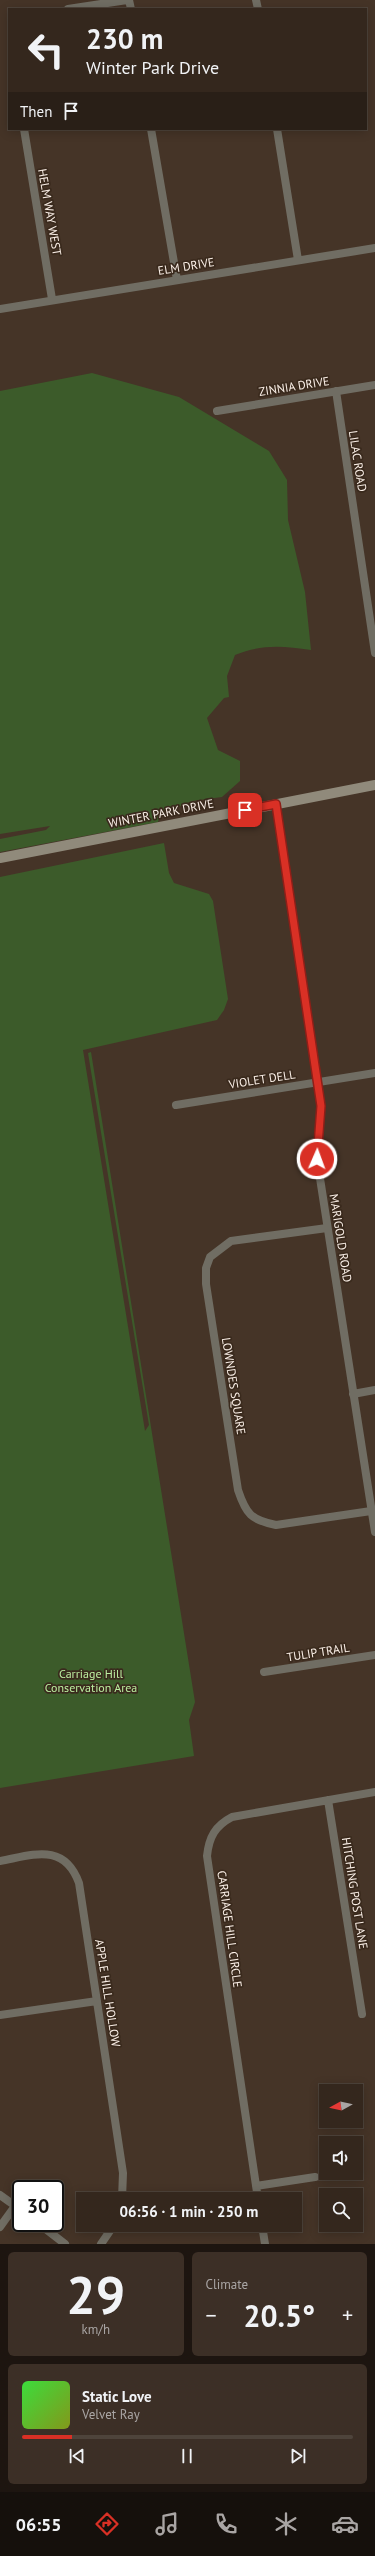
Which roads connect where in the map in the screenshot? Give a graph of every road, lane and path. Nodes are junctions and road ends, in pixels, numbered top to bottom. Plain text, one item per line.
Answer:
1 (128, 0) edge
2 (75, 8) edge
3 (24, 130) edge
4 (151, 130) edge
5 (277, 130) edge
6 (375, 248) edge
7 (298, 260) junction
8 (177, 280) junction
9 (52, 299) junction
10 (0, 309) edge
11 (375, 385) edge
12 (336, 391) junction
13 (217, 410) dead end
14 (375, 653) edge
15 (375, 785) edge
16 (276, 804) junction
17 (0, 858) edge
18 (375, 1073) edge
19 (318, 1082) junction
20 (176, 1105) dead end
21 (327, 1228) junction
22 (375, 1390) edge
23 (353, 1394) junction
24 (371, 1511) junction
25 (375, 1532) edge
26 (375, 1655) edge
27 (264, 1672) dead end
28 (375, 1792) edge
29 (328, 1800) junction
30 (0, 1861) edge
31 (97, 2001) junction
32 (362, 2014) dead end
33 (0, 2015) edge
34 (315, 2177) dead end
35 (256, 2186) junction
36 (122, 2192) edge
37 (257, 2192) edge
38 (0, 2194) edge
39 (12, 2203) edge
40 (12, 2214) edge
41 (0, 2227) edge
42 (50, 2232) edge
43 (109, 2232) edge
44 (263, 2232) edge
45 (65, 2244) edge
46 (101, 2244) edge
47 (265, 2244) edge

1 - 2 street
3 - 9 street, HELM WAY WEST
4 - 8 street
5 - 7 street
6 - 7 street, ELM DRIVE
7 - 8 street, ELM DRIVE
8 - 9 street, ELM DRIVE
9 - 10 street, ELM DRIVE
11 - 12 street, ZINNIA DRIVE
12 - 13 street, ZINNIA DRIVE
12 - 14 street, LILAC ROAD
15 - 16 street, WINTER PARK DRIVE
16 - 17 street, WINTER PARK DRIVE
16 - 19 street, MARIGOLD ROAD
18 - 19 street, VIOLET DELL
19 - 20 street, VIOLET DELL
19 - 21 street, MARIGOLD ROAD
21 - 23 street, MARIGOLD ROAD
21 - 24 street, LOWNDES SQUARE
22 - 23 street
23 - 24 street, MARIGOLD ROAD
24 - 25 street, MARIGOLD ROAD
26 - 27 street, TULIP TRAIL
28 - 29 street, CARRIAGE HILL CIRCLE
29 - 32 street, HITCHING POST LANE
29 - 35 street, CARRIAGE HILL CIRCLE
30 - 31 street, APPLE HILL HOLLOW
31 - 33 street
31 - 36 street, APPLE HILL HOLLOW
34 - 35 street
35 - 37 street, CARRIAGE HILL CIRCLE
38 - 39 street
40 - 41 street
42 - 45 street
43 - 46 street
44 - 47 street

